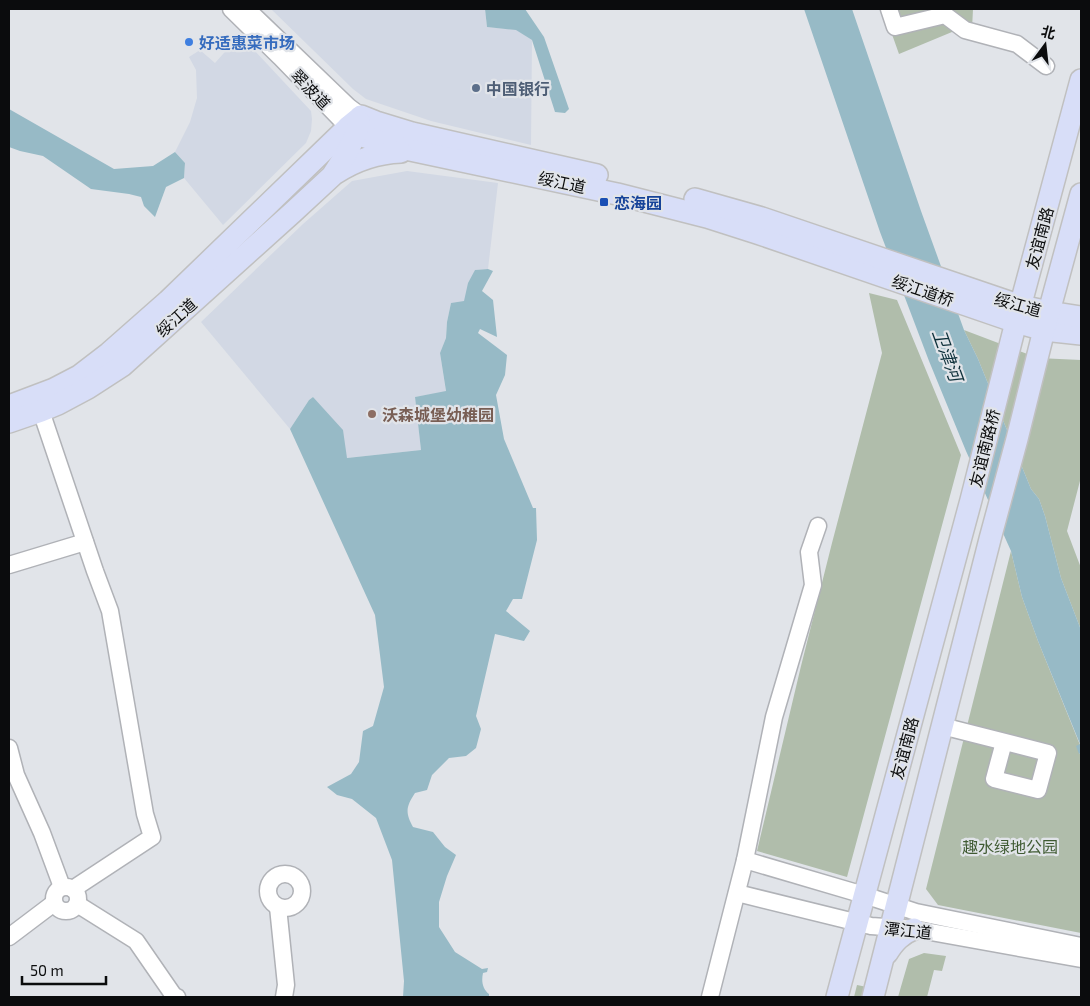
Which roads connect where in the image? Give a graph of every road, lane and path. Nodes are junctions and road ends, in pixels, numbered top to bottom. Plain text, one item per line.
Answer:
1 (231, 9) edge
2 (247, 9) edge
3 (890, 9) edge
4 (1046, 66) dead end
5 (1081, 80) edge
6 (355, 126) junction
7 (416, 142) junction
8 (332, 176) junction
9 (1081, 194) edge
10 (1036, 249) junction
11 (1064, 258) junction
12 (877, 266) joint
13 (961, 295) junction
14 (1018, 314) junction
15 (1081, 317) edge
16 (1047, 321) junction
17 (1081, 334) edge
18 (998, 397) joint
19 (9, 406) edge
20 (41, 411) junction
21 (9, 422) edge
22 (1017, 439) joint
23 (971, 500) joint
24 (818, 526) dead end
25 (990, 539) joint
26 (85, 542) junction
27 (9, 565) edge
28 (942, 726) junction
29 (1004, 742) dead end
30 (9, 748) edge
31 (745, 860) junction
32 (71, 893) junction
33 (737, 893) junction
34 (864, 895) junction
35 (54, 903) junction
36 (278, 907) dead end
37 (891, 920) junction
38 (9, 937) edge
39 (1081, 946) edge
40 (1081, 959) edge
41 (177, 997) edge
42 (284, 997) edge
43 (710, 997) edge
44 (837, 997) edge
45 (873, 997) edge

1 - 6 street, 翠波道
2 - 6 street, 翠波道
3 - 4 street
5 - 10 main road, 友谊南路
6 - 7 main road, 绥江道
6 - 8 main road, 绥江道
6 - 19 main road, 绥江道
7 - 8 main road
7 - 12 main road, 绥江道
8 - 20 main road, 绥江道
9 - 11 main road, 友谊南路
10 - 13 main road
10 - 14 main road, 友谊南路
11 - 14 main road
11 - 16 main road, 友谊南路
12 - 13 main road, 绥江道桥
13 - 14 main road, 绥江道
14 - 16 main road, 绥江道
14 - 18 main road, 友谊南路
15 - 16 main road, 绥江道
16 - 17 main road, 绥江道
16 - 22 main road, 友谊南路
18 - 23 main road, 友谊南路桥
20 - 21 main road, 绥江道
20 - 26 street
22 - 25 main road, 友谊南路桥
23 - 34 main road, 友谊南路
24 - 31 street
25 - 28 main road, 友谊南路
26 - 27 street
26 - 32 street
28 - 29 street
28 - 37 main road, 友谊南路
30 - 32 street
31 - 33 street
31 - 34 street, 潭江道
32 - 35 street
32 - 35 street
32 - 41 street
33 - 37 street, 潭江道
33 - 43 street
34 - 37 main road, 友谊南路
34 - 37 street, 潭江道
35 - 38 street
36 - 42 street
37 - 39 street, 潭江道
37 - 40 street, 潭江道
37 - 44 main road, 友谊南路
37 - 45 main road

